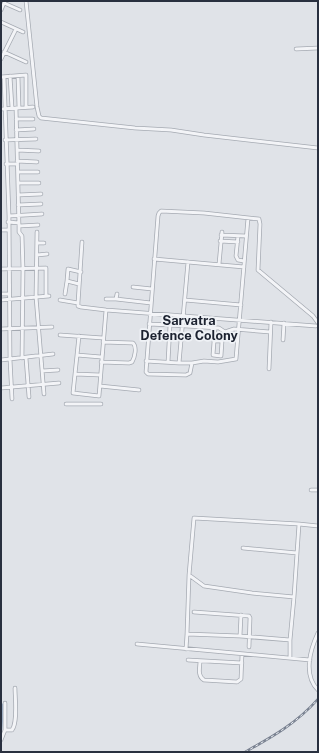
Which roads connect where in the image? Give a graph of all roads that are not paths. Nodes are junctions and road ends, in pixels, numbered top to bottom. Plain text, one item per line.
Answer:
1 (26, 1) edge
2 (5, 2) edge
3 (1, 10) edge
4 (20, 10) dead end
5 (1, 22) edge
6 (16, 29) junction
7 (23, 32) dead end
8 (318, 48) edge
9 (296, 49) dead end
10 (4, 52) junction
11 (1, 59) edge
12 (26, 62) dead end
13 (10, 76) junction
14 (18, 76) junction
15 (2, 77) edge
16 (33, 107) dead end
17 (15, 108) junction
18 (26, 108) junction
19 (2, 109) edge
20 (16, 119) junction
21 (33, 119) dead end
22 (3, 122) edge
23 (34, 129) dead end
24 (16, 130) junction
25 (17, 139) junction
26 (36, 139) dead end
27 (5, 140) junction
28 (1, 148) edge
29 (6, 148) junction
30 (318, 148) edge
31 (17, 150) junction
32 (39, 151) dead end
33 (1, 162) edge
34 (17, 162) junction
35 (37, 162) dead end
36 (6, 163) junction
37 (18, 172) junction
38 (38, 172) dead end
39 (18, 183) junction
40 (39, 183) dead end
41 (41, 194) dead end
42 (18, 195) junction
43 (18, 204) junction
44 (41, 204) dead end
45 (42, 214) dead end
46 (19, 215) junction
47 (9, 216) junction
48 (248, 218) junction
49 (8, 222) junction
50 (19, 224) junction
51 (38, 225) dead end
52 (1, 230) edge
53 (8, 230) junction
54 (38, 232) dead end
55 (238, 236) junction
56 (246, 236) junction
57 (220, 241) junction
58 (82, 242) dead end
59 (238, 242) junction
60 (37, 243) junction
61 (44, 243) dead end
62 (47, 254) dead end
63 (37, 255) junction
64 (154, 259) junction
65 (244, 261) junction
66 (188, 262) junction
67 (219, 264) junction
68 (244, 267) junction
69 (36, 268) junction
70 (1, 269) edge
71 (9, 269) junction
72 (23, 269) junction
73 (80, 272) junction
74 (67, 281) junction
75 (79, 284) junction
76 (133, 287) dead end
77 (152, 289) junction
78 (1, 294) edge
79 (9, 294) junction
80 (65, 294) dead end
81 (117, 294) dead end
82 (36, 297) junction
83 (23, 298) junction
84 (106, 299) dead end
85 (116, 299) junction
86 (1, 300) edge
87 (9, 300) junction
88 (60, 300) dead end
89 (185, 300) junction
90 (151, 302) junction
91 (78, 303) junction
92 (241, 305) junction
93 (106, 310) junction
94 (150, 313) junction
95 (183, 316) junction
96 (240, 320) junction
97 (271, 322) junction
98 (284, 323) junction
99 (149, 324) junction
100 (170, 325) junction
101 (182, 325) junction
102 (318, 325) edge
103 (52, 327) dead end
104 (22, 328) junction
105 (38, 328) junction
106 (215, 328) junction
107 (1, 329) edge
108 (9, 329) junction
109 (238, 330) junction
110 (270, 332) junction
111 (60, 334) dead end
112 (78, 336) junction
113 (103, 340) junction
114 (283, 340) dead end
115 (214, 341) junction
116 (53, 354) dead end
117 (77, 355) junction
118 (40, 356) junction
119 (101, 357) junction
120 (24, 358) junction
121 (10, 359) junction
122 (1, 360) edge
123 (146, 360) junction
124 (101, 362) junction
125 (168, 362) junction
126 (179, 363) junction
127 (192, 363) junction
128 (269, 369) dead end
129 (58, 370) dead end
130 (42, 372) junction
131 (75, 374) junction
132 (100, 375) junction
133 (59, 383) dead end
134 (43, 384) junction
135 (28, 386) junction
136 (100, 386) junction
137 (11, 387) junction
138 (1, 388) edge
139 (139, 390) dead end
140 (44, 394) dead end
141 (29, 398) dead end
142 (12, 399) dead end
143 (66, 404) dead end
144 (101, 404) dead end
145 (311, 490) dead end
146 (318, 490) edge
147 (299, 524) junction
148 (318, 526) edge
149 (243, 548) dead end
150 (297, 553) junction
151 (189, 575) junction
152 (294, 597) junction
153 (194, 612) dead end
154 (241, 615) junction
155 (318, 633) edge
156 (187, 634) junction
157 (240, 636) junction
158 (250, 637) junction
159 (290, 640) junction
160 (137, 644) dead end
161 (249, 647) dead end
162 (186, 650) junction
163 (242, 654) junction
164 (290, 657) junction
165 (188, 660) dead end
166 (310, 660) junction
167 (200, 661) junction
168 (242, 663) junction
169 (15, 688) dead end
170 (318, 690) edge
171 (5, 703) dead end
172 (5, 730) junction
173 (1, 740) edge

1 - 30 street
2 - 3 street
2 - 4 street
5 - 6 street
6 - 7 street
6 - 10 street
8 - 9 street
10 - 11 street
10 - 12 street
13 - 14 street
13 - 15 street
13 - 17 street
14 - 17 street
14 - 18 street
15 - 19 street
16 - 18 street
17 - 18 street
17 - 19 street
17 - 20 street
19 - 22 street
20 - 21 street
20 - 24 street
22 - 27 street
23 - 24 street
24 - 25 street
25 - 26 street
25 - 27 street
25 - 31 street
27 - 29 street
28 - 29 street
29 - 36 street
31 - 32 street
31 - 34 street
33 - 36 street
34 - 35 street
34 - 36 street
34 - 37 street
36 - 47 street
37 - 38 street
37 - 39 street
39 - 40 street
39 - 42 street
41 - 42 street
42 - 43 street
43 - 44 street
43 - 46 street
45 - 46 street
46 - 47 street
46 - 50 street
47 - 49 street
48 - 56 street
48 - 64 street
48 - 102 street
49 - 50 street
49 - 53 street
50 - 51 street
50 - 72 street
52 - 53 street
53 - 71 street
54 - 60 street
55 - 56 street
55 - 57 street
55 - 59 street
56 - 65 street
57 - 59 street
57 - 67 street
58 - 73 street
59 - 65 street
60 - 61 street
60 - 63 street
62 - 63 street
63 - 69 street
64 - 66 street
64 - 77 street
65 - 68 street
66 - 67 street
66 - 89 street
67 - 68 street
68 - 92 street
69 - 72 street
69 - 82 street
69 - 82 street
70 - 71 street
71 - 72 street
71 - 79 street
72 - 83 street
73 - 74 street
73 - 75 street
74 - 75 street
74 - 80 street
75 - 91 street
76 - 77 street
77 - 90 street
78 - 79 street
79 - 87 street
81 - 85 street
82 - 83 street
82 - 105 street
83 - 87 street
83 - 104 street
84 - 85 street
85 - 90 street
86 - 87 street
87 - 108 street
88 - 91 street
89 - 92 street
89 - 95 street
90 - 94 street
91 - 93 street
92 - 96 street
93 - 94 street
93 - 113 street
94 - 95 street
94 - 99 street
95 - 96 street
95 - 101 street
96 - 97 street
96 - 109 street
97 - 98 street
97 - 110 street
98 - 102 street
98 - 114 street
99 - 100 street
99 - 123 street
100 - 101 street
100 - 125 street
101 - 106 street
101 - 126 street
103 - 105 street
104 - 105 street
104 - 108 street
104 - 120 street
105 - 118 street
106 - 109 street
106 - 115 street
107 - 108 street
108 - 121 street
109 - 110 street
109 - 127 street
110 - 128 street
111 - 112 street
112 - 113 street
112 - 117 street
113 - 119 street
113 - 124 street
115 - 115 street
116 - 118 street
117 - 119 street
117 - 131 street
118 - 120 street
118 - 130 street
119 - 124 street
120 - 121 street
120 - 135 street
121 - 122 street
121 - 137 street
123 - 125 street
123 - 127 street
124 - 132 street
125 - 126 street
126 - 127 street
129 - 130 street
130 - 134 street
131 - 132 street
131 - 136 street
132 - 136 street
133 - 134 street
134 - 135 street
134 - 140 street
135 - 137 street
135 - 141 street
136 - 139 street
137 - 138 street
137 - 142 street
143 - 144 street
145 - 146 street
147 - 148 street
147 - 150 street
147 - 151 street
149 - 150 street
150 - 152 street
151 - 152 street
151 - 156 street
152 - 159 street
153 - 154 street
154 - 157 street
154 - 158 street
155 - 166 street
156 - 157 street
156 - 162 street
157 - 158 street
158 - 159 street
158 - 161 street
159 - 164 street
160 - 162 street
162 - 163 street
163 - 164 street
163 - 168 street
164 - 166 street
165 - 167 street
166 - 170 street
167 - 168 street
167 - 168 street
169 - 172 street
171 - 172 street
172 - 173 street

